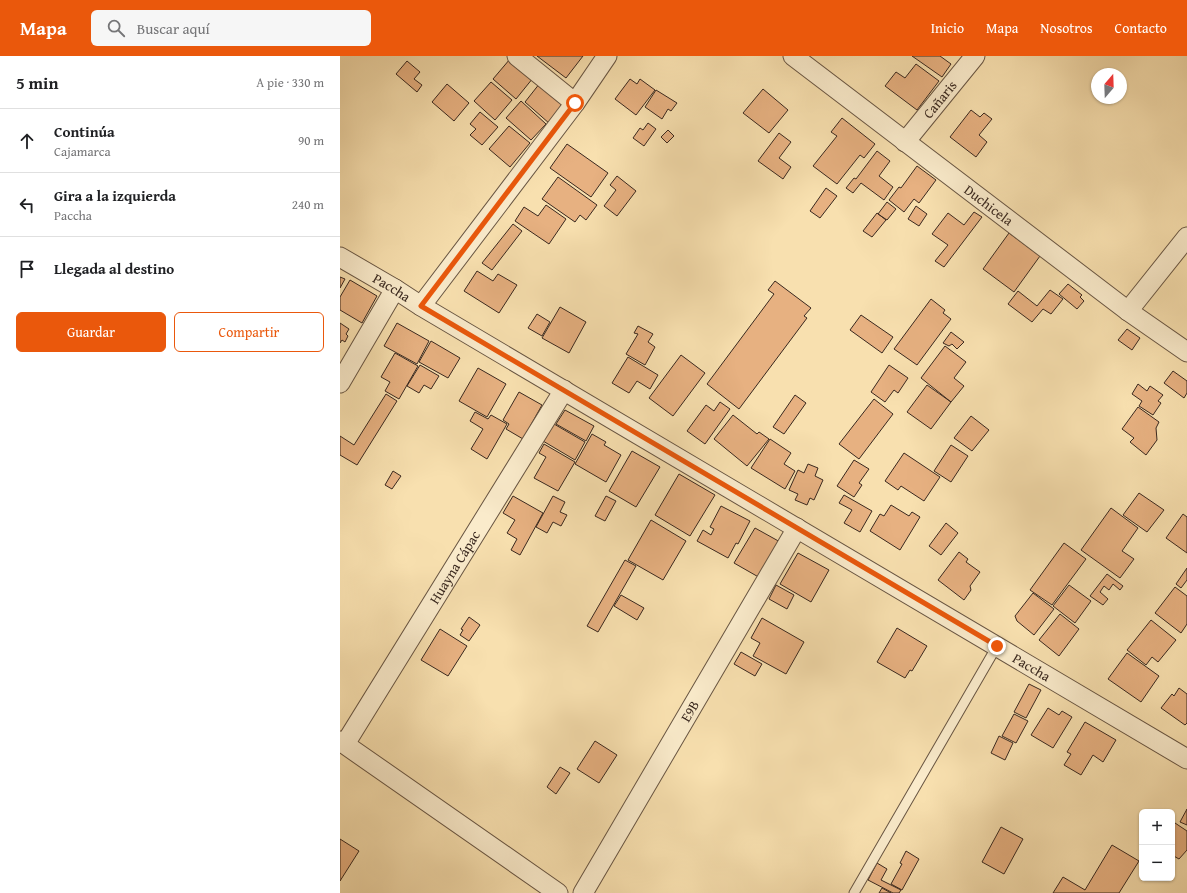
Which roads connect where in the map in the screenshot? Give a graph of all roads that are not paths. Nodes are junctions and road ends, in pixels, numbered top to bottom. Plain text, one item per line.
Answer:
1 (518, 56) edge
2 (607, 56) edge
3 (793, 56) edge
4 (975, 56) edge
5 (575, 103) junction
6 (905, 142) junction
7 (1187, 237) edge
8 (340, 258) edge
9 (395, 289) junction
10 (421, 306) junction
11 (1128, 311) junction
12 (1187, 352) edge
13 (340, 383) edge
14 (564, 390) junction
15 (797, 528) junction
16 (997, 646) junction
17 (343, 743) edge
18 (1187, 759) edge
19 (558, 893) edge
20 (583, 893) edge
21 (854, 893) edge

1 - 5 street
2 - 5 street
3 - 6 street, Duchicela
4 - 6 street, Cañaris
5 - 10 street
6 - 11 street, Duchicela
7 - 11 street
8 - 9 street, Paccha
9 - 10 street, Paccha
9 - 13 street
10 - 14 street, Paccha
11 - 12 street, Duchicela
14 - 15 street, Paccha
14 - 17 street, Huayna Cápac
15 - 16 street, Paccha
15 - 20 street, E9B
16 - 18 street, Paccha
16 - 21 lane
17 - 19 street

